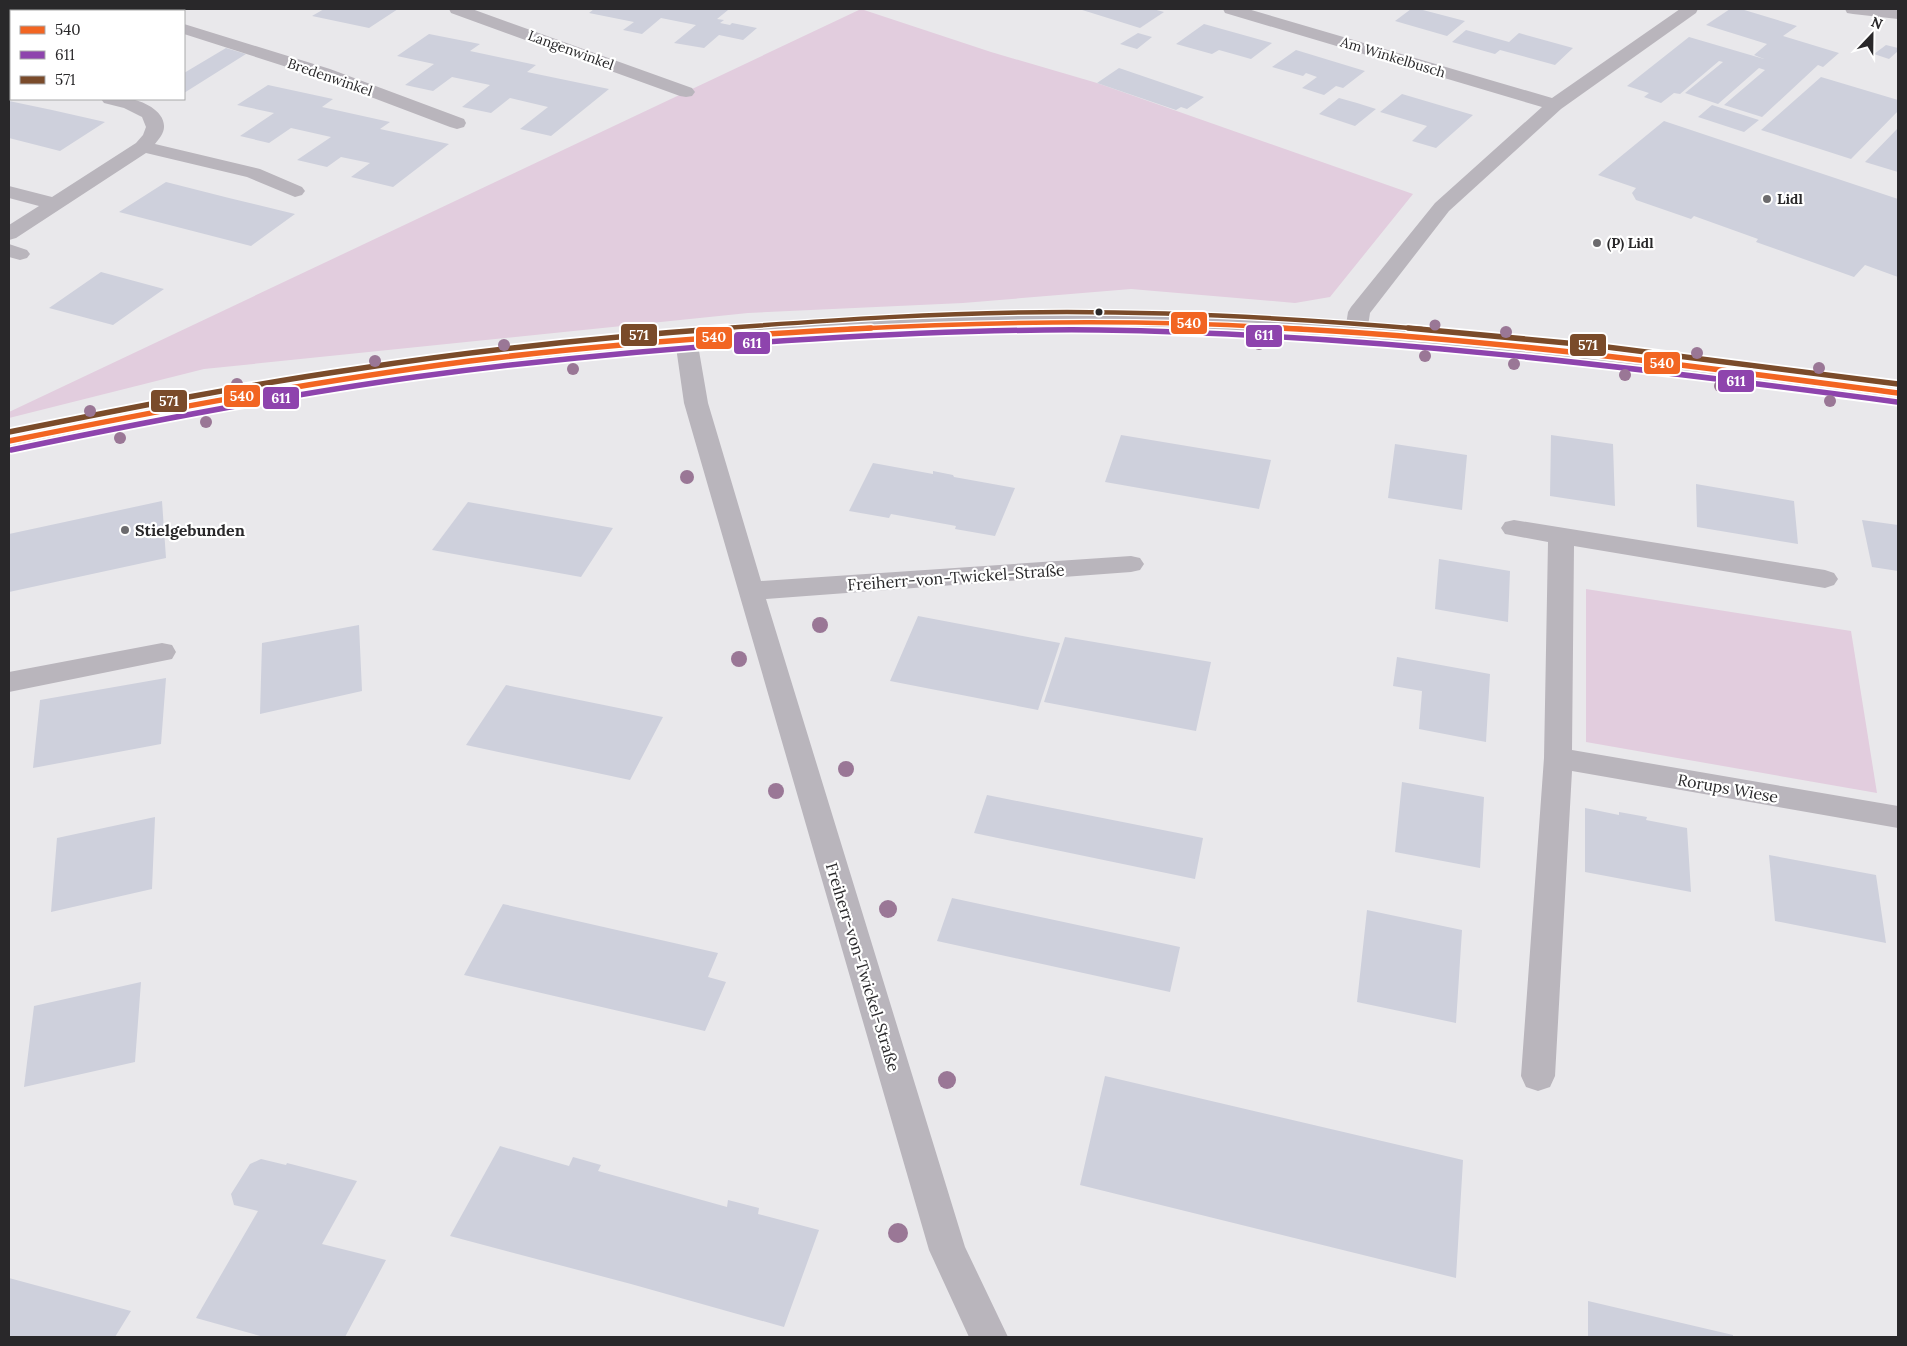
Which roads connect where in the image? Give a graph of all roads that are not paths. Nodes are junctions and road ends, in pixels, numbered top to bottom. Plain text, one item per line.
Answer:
1 (457, 9) edge
2 (1231, 9) edge
3 (1690, 9) edge
4 (1853, 9) edge
5 (1898, 14) edge
6 (185, 29) edge
7 (202, 35) junction
8 (185, 45) edge
9 (686, 92) dead end
10 (115, 100) edge
11 (1555, 105) junction
12 (457, 122) dead end
13 (143, 147) junction
14 (295, 191) dead end
15 (9, 192) edge
16 (56, 204) junction
17 (9, 234) edge
18 (1356, 332) junction
19 (686, 340) junction
20 (1898, 392) edge
21 (9, 441) edge
22 (1514, 528) dead end
23 (1561, 536) junction
24 (1131, 564) dead end
25 (1825, 579) dead end
26 (750, 591) junction
27 (162, 652) dead end
28 (9, 682) edge
29 (1558, 758) junction
30 (1898, 818) edge
31 (1538, 1076) dead end
32 (989, 1337) edge

1 - 9 street, Langenwinkel
2 - 11 street, Am Winkelbusch
3 - 11 street
4 - 5 street
6 - 7 street, Bredenwinkel
7 - 8 street
7 - 12 street, Bredenwinkel
10 - 13 street
11 - 18 street
13 - 14 street
13 - 16 street
15 - 16 street
16 - 17 street
18 - 19 street
18 - 20 street
19 - 21 street
19 - 26 street, Freiherr-von-Twickel-Straße
22 - 23 street
23 - 25 street
23 - 29 street
24 - 26 street, Freiherr-von-Twickel-Straße
26 - 32 street, Freiherr-von-Twickel-Straße
27 - 28 street
29 - 30 street, Rorups Wiese
29 - 31 street

